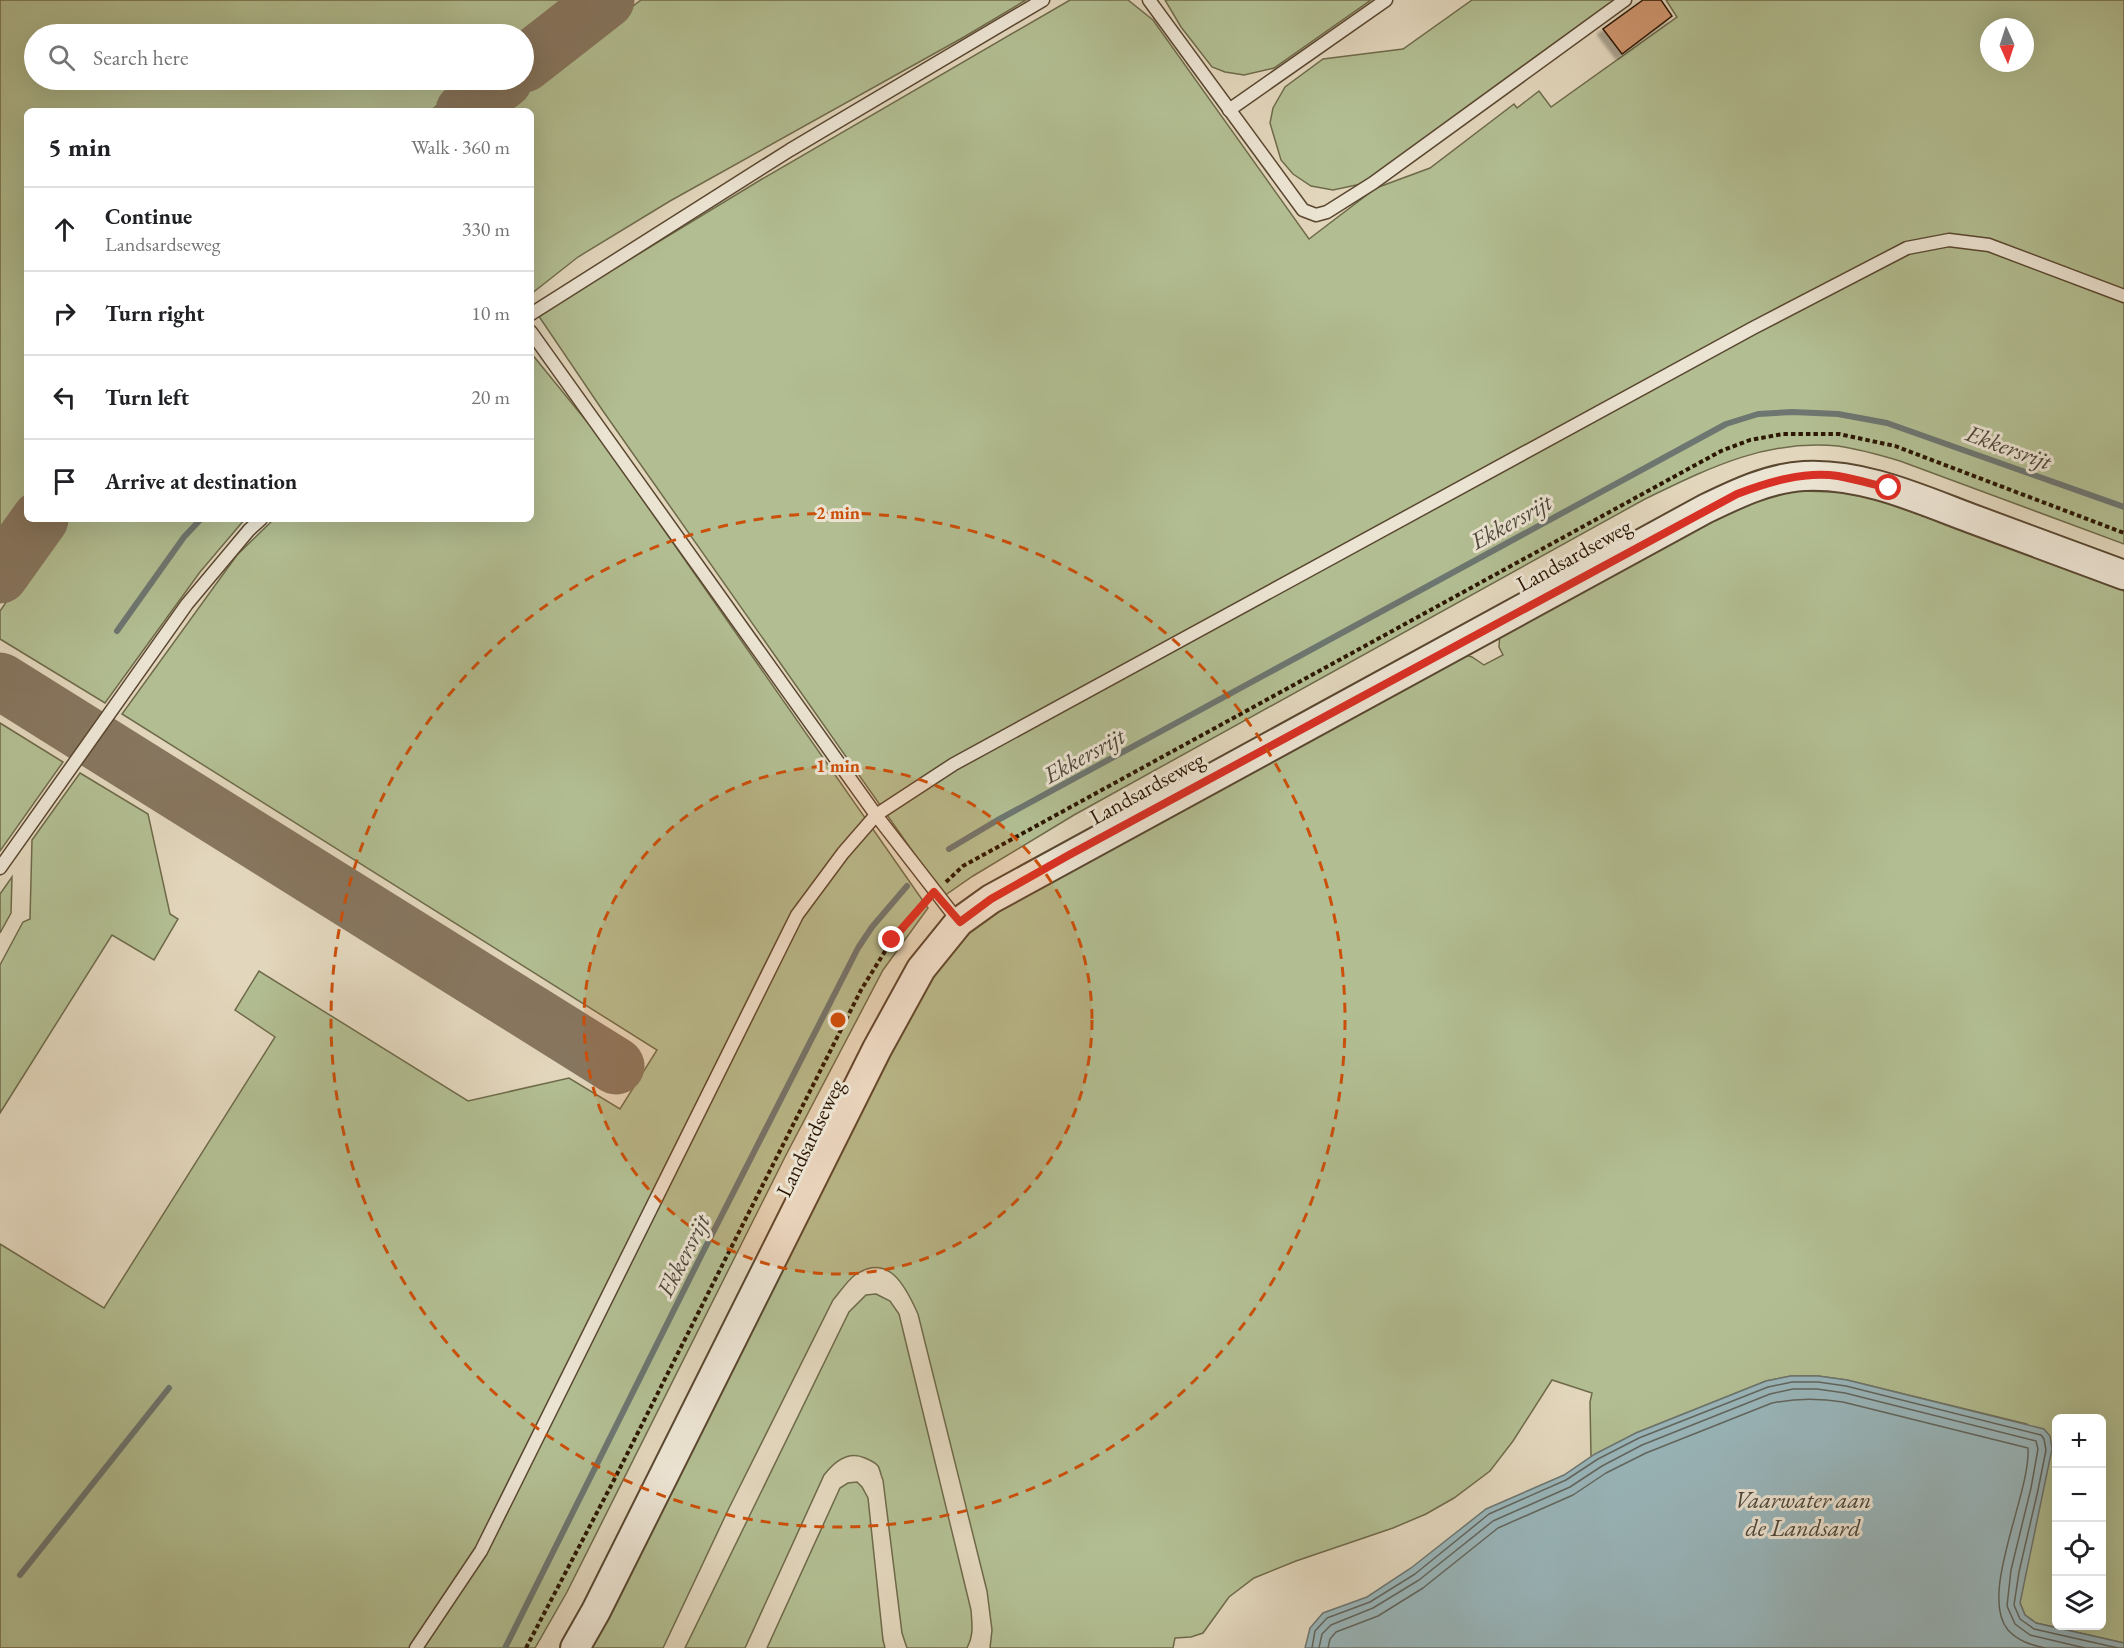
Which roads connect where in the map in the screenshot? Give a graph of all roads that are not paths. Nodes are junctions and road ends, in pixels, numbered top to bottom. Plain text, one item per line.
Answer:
1 (1043, 0) edge
2 (1149, 0) edge
3 (1386, 0) edge
4 (1625, 0) edge
5 (1229, 110) junction
6 (2124, 296) edge
7 (534, 312) edge
8 (534, 336) edge
9 (258, 522) edge
10 (2124, 575) edge
11 (876, 815) junction
12 (0, 868) edge
13 (960, 922) junction
14 (416, 1648) edge
15 (575, 1648) edge

1 - 7 lane
2 - 5 lane
3 - 5 lane
4 - 5 lane
6 - 11 lane
8 - 11 lane
9 - 12 lane
10 - 13 street, Landsardseweg
11 - 13 lane
11 - 14 lane
13 - 15 street, Landsardseweg

